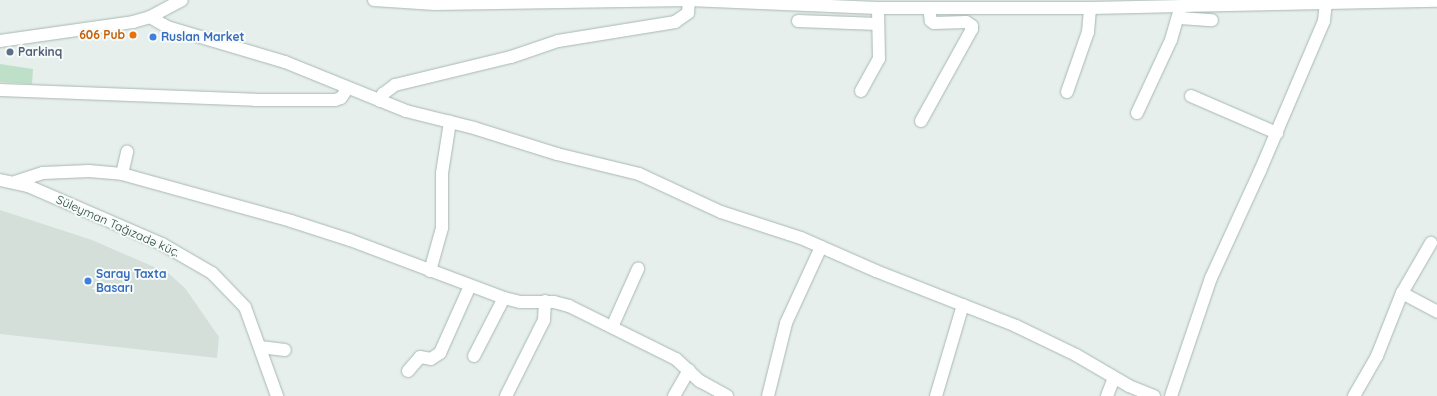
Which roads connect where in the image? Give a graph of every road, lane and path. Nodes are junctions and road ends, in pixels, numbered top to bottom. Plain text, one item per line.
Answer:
1 (182, 0) edge
2 (374, 0) edge
3 (689, 0) edge
4 (1437, 1) edge
5 (1326, 3) junction
6 (878, 8) junction
7 (929, 8) junction
8 (1090, 8) junction
9 (1180, 12) junction
10 (150, 18) junction
11 (798, 20) dead end
12 (1212, 20) dead end
13 (878, 24) junction
14 (0, 41) edge
15 (347, 89) junction
16 (0, 90) edge
17 (861, 91) dead end
18 (1067, 92) dead end
19 (1191, 96) dead end
20 (380, 101) junction
21 (1137, 113) dead end
22 (921, 121) dead end
23 (450, 122) junction
24 (1277, 133) junction
25 (127, 152) dead end
26 (122, 174) junction
27 (0, 180) edge
28 (15, 182) junction
29 (1431, 242) dead end
30 (821, 247) junction
31 (638, 269) dead end
32 (430, 271) junction
33 (470, 286) junction
34 (1402, 294) junction
35 (504, 298) junction
36 (545, 301) junction
37 (963, 305) junction
38 (1437, 312) edge
39 (612, 327) junction
40 (260, 347) junction
41 (285, 350) dead end
42 (474, 356) dead end
43 (689, 370) junction
44 (408, 371) dead end
45 (1114, 378) junction
46 (277, 396) edge
47 (506, 396) edge
48 (674, 396) edge
49 (727, 396) edge
50 (768, 396) edge
51 (936, 396) edge
52 (1107, 396) edge
53 (1154, 396) edge
54 (1171, 396) edge
55 (1354, 396) edge

1 - 10 street
2 - 3 street
3 - 6 street
3 - 20 street
4 - 5 street
5 - 9 street
5 - 24 street
6 - 7 street
6 - 13 street
7 - 8 street
7 - 22 street
8 - 9 street
8 - 18 street
9 - 12 street
9 - 21 street
10 - 14 street
10 - 15 street
11 - 13 street
13 - 17 street
15 - 16 street
15 - 20 street
19 - 24 street
20 - 23 street
23 - 30 street
23 - 32 street
24 - 54 street
25 - 26 street
26 - 28 street
26 - 32 street
27 - 28 street, Süleyman Tağızadə küç.
28 - 40 street, Süleyman Tağızadə küç.
29 - 34 street
30 - 37 street
30 - 50 street
31 - 39 street
32 - 33 street
33 - 35 street
33 - 44 street
34 - 38 street
34 - 55 street
35 - 36 street
35 - 42 street
36 - 39 street
36 - 47 street
37 - 45 street
37 - 51 street
39 - 43 street
40 - 41 street
40 - 46 street, Süleyman Tağızadə küç.
43 - 48 street
43 - 49 street
45 - 52 street
45 - 53 street

